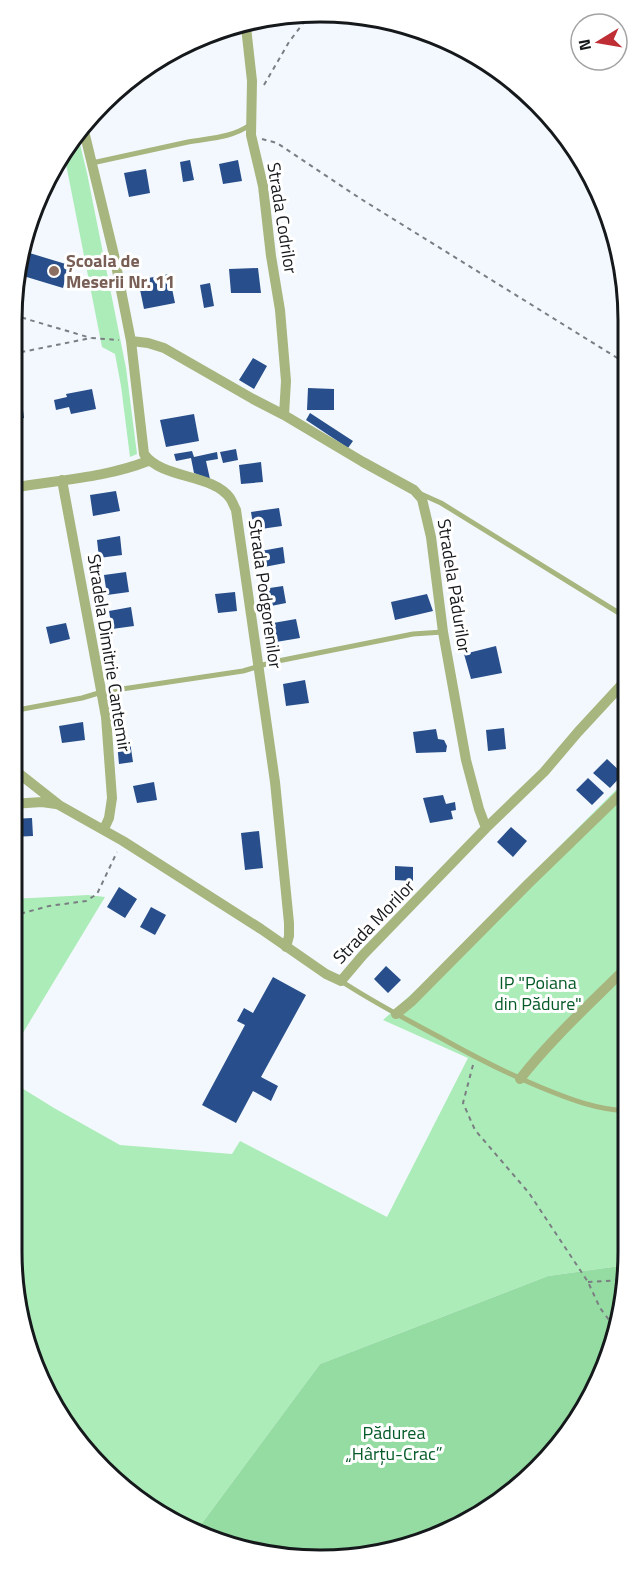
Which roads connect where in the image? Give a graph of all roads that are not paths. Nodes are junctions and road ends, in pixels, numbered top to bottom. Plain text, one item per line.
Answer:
1 (247, 32) edge
2 (251, 130) junction
3 (86, 137) edge
4 (92, 163) junction
5 (131, 340) junction
6 (284, 415) junction
7 (148, 461) junction
8 (62, 480) junction
9 (22, 486) edge
10 (414, 490) junction
11 (618, 612) edge
12 (443, 632) junction
13 (259, 666) junction
14 (618, 689) edge
15 (102, 692) junction
16 (22, 709) edge
17 (22, 776) edge
18 (618, 797) edge
19 (22, 803) edge
20 (59, 805) junction
21 (486, 828) junction
22 (104, 829) junction
23 (286, 947) junction
24 (618, 976) edge
25 (341, 981) junction
26 (396, 1014) junction
27 (520, 1079) junction
28 (618, 1110) edge

1 - 2 street, Strada Codrilor
2 - 4 lane
2 - 6 street, Strada Codrilor
3 - 4 street
4 - 5 street
5 - 6 street
5 - 7 street
6 - 10 street
7 - 8 street
7 - 13 street, Strada Podgorenilor
8 - 9 street
8 - 15 street, Stradela Dimitrie Cantemir
10 - 11 lane
10 - 12 street, Stradela Pădurilor
12 - 13 lane
12 - 21 street, Stradela Pădurilor
13 - 15 lane
13 - 23 street, Strada Podgorenilor
14 - 21 street, Strada Morilor
15 - 16 lane
15 - 22 street, Stradela Dimitrie Cantemir
17 - 20 street, Strada Morilor
18 - 26 street
19 - 20 street
20 - 22 street, Strada Morilor
21 - 25 street, Strada Morilor
22 - 23 street, Strada Morilor
23 - 25 street, Strada Morilor
24 - 27 street
25 - 26 lane
26 - 27 lane
27 - 28 lane

